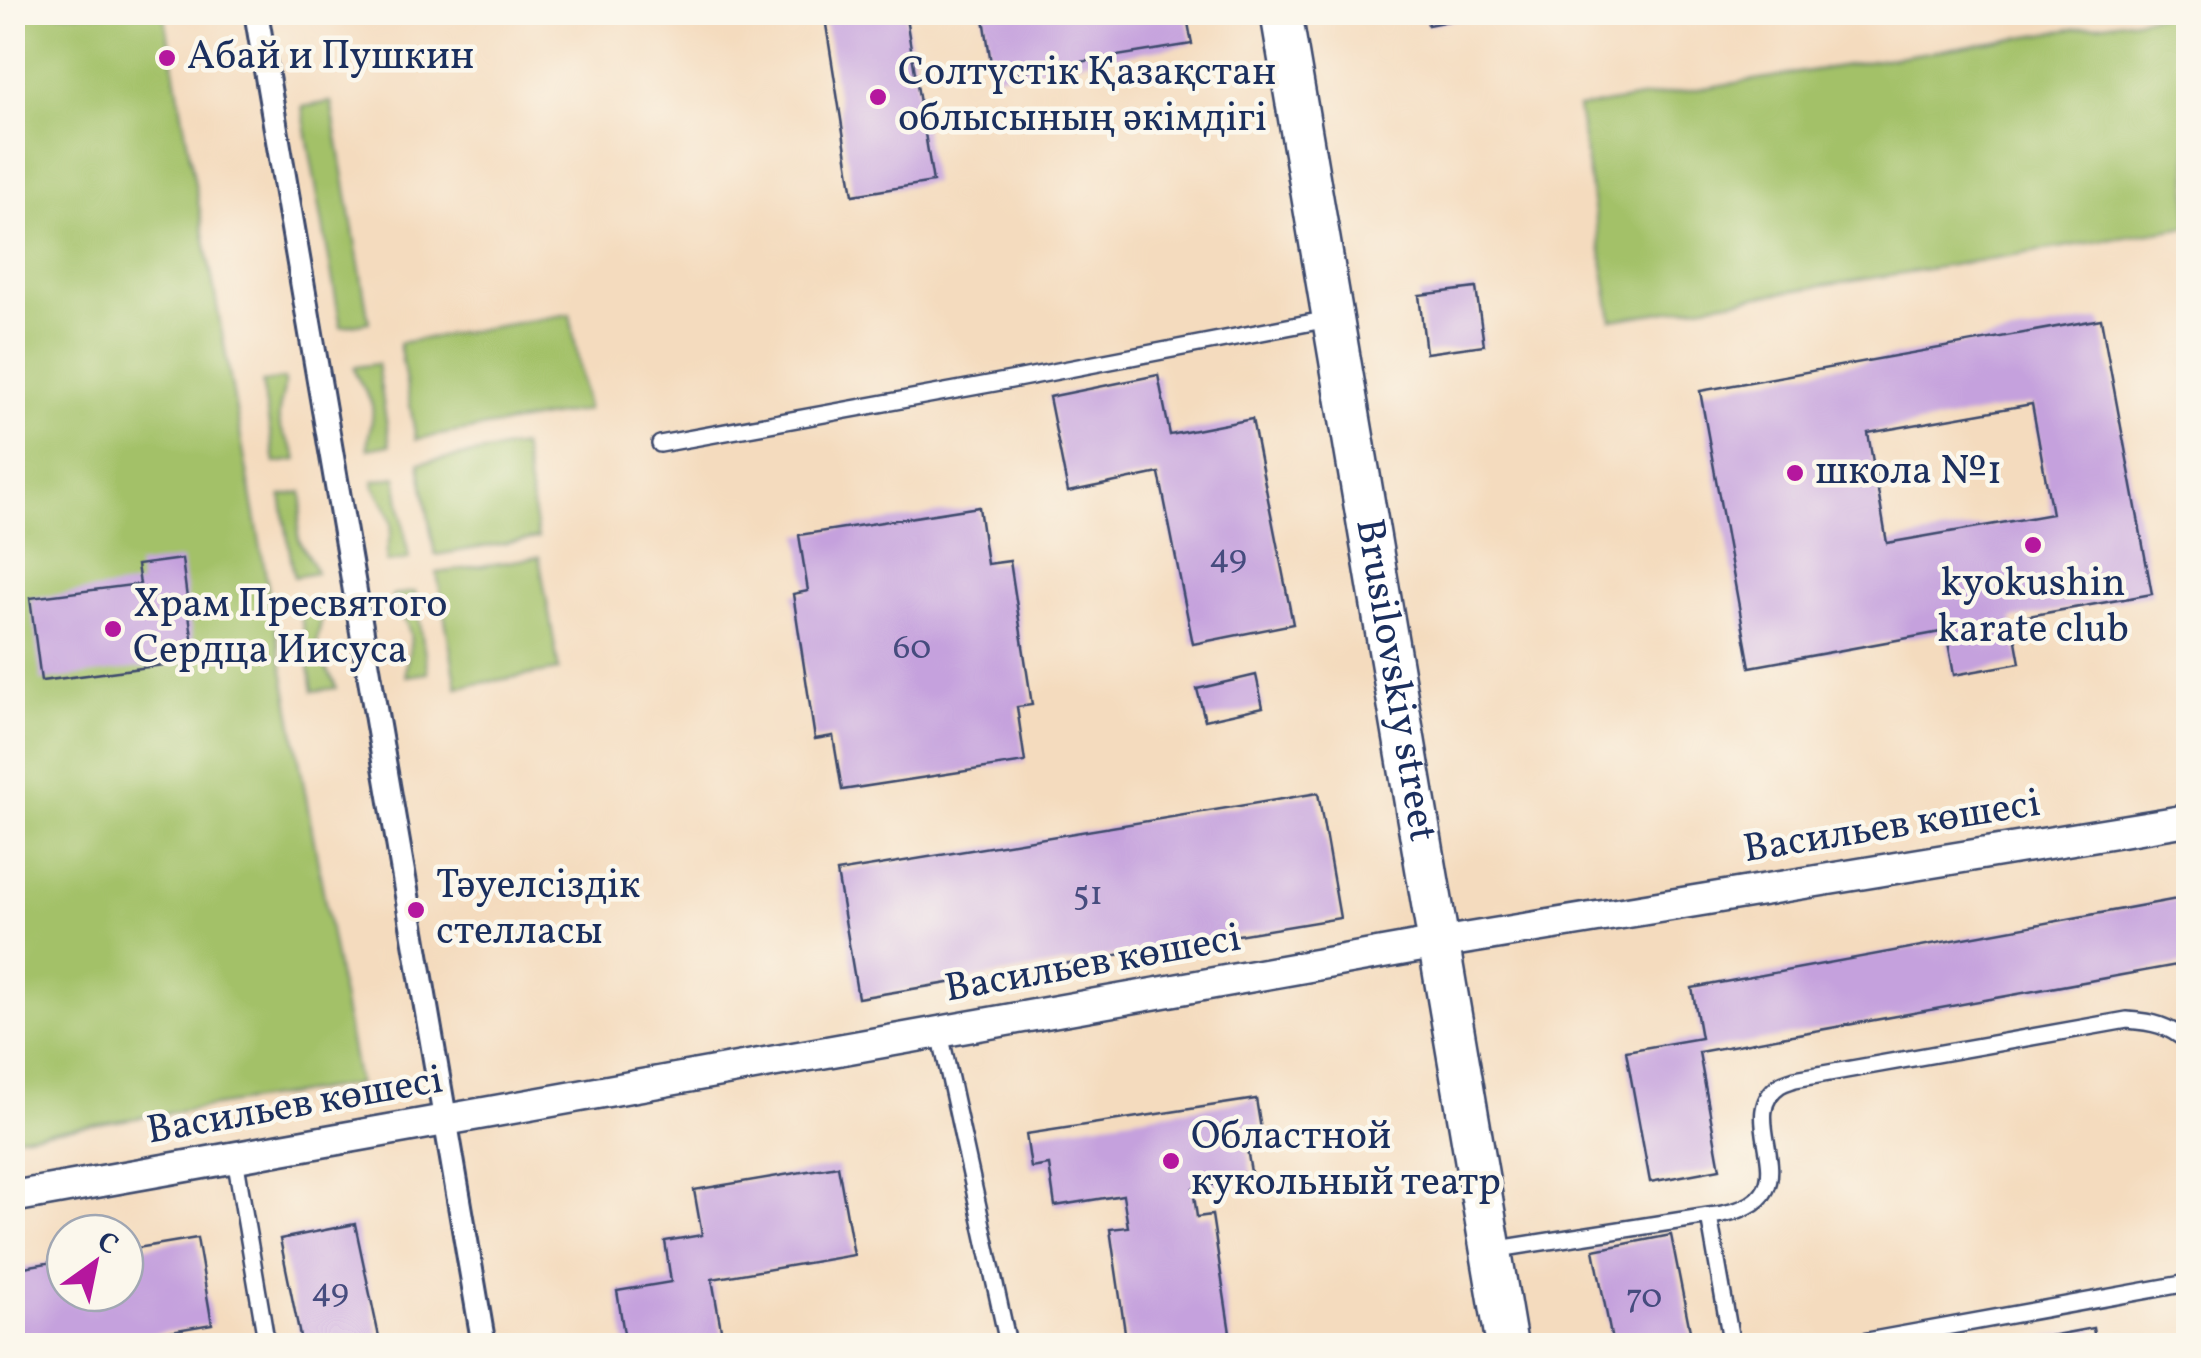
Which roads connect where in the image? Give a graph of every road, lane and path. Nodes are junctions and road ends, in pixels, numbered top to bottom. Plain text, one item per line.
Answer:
1 (256, 12) edge
2 (1281, 12) edge
3 (1333, 318) junction
4 (660, 444) dead end
5 (2188, 820) edge
6 (1439, 943) junction
7 (940, 1033) junction
8 (2188, 1042) edge
9 (446, 1121) junction
10 (235, 1158) junction
11 (12, 1197) edge
12 (1709, 1216) junction
13 (1492, 1250) junction
14 (2188, 1283) edge
15 (1007, 1339) dead end
16 (267, 1346) edge
17 (484, 1346) edge
18 (1507, 1346) edge
19 (1732, 1346) edge
20 (1840, 1346) edge

1 - 9 street
2 - 3 street, Brusilovskiy street
3 - 4 lane
3 - 6 street, Brusilovskiy street
5 - 6 street, Васильев көшесі
6 - 7 street, Васильев көшесі
6 - 13 street, Brusilovskiy street
7 - 9 street, Васильев көшесі
7 - 15 lane
8 - 12 lane
9 - 10 street, Васильев көшесі
9 - 17 street
10 - 11 street, Васильев көшесі
10 - 16 lane
12 - 13 lane
12 - 19 lane
13 - 18 street, Brusilovskiy street
14 - 20 lane

